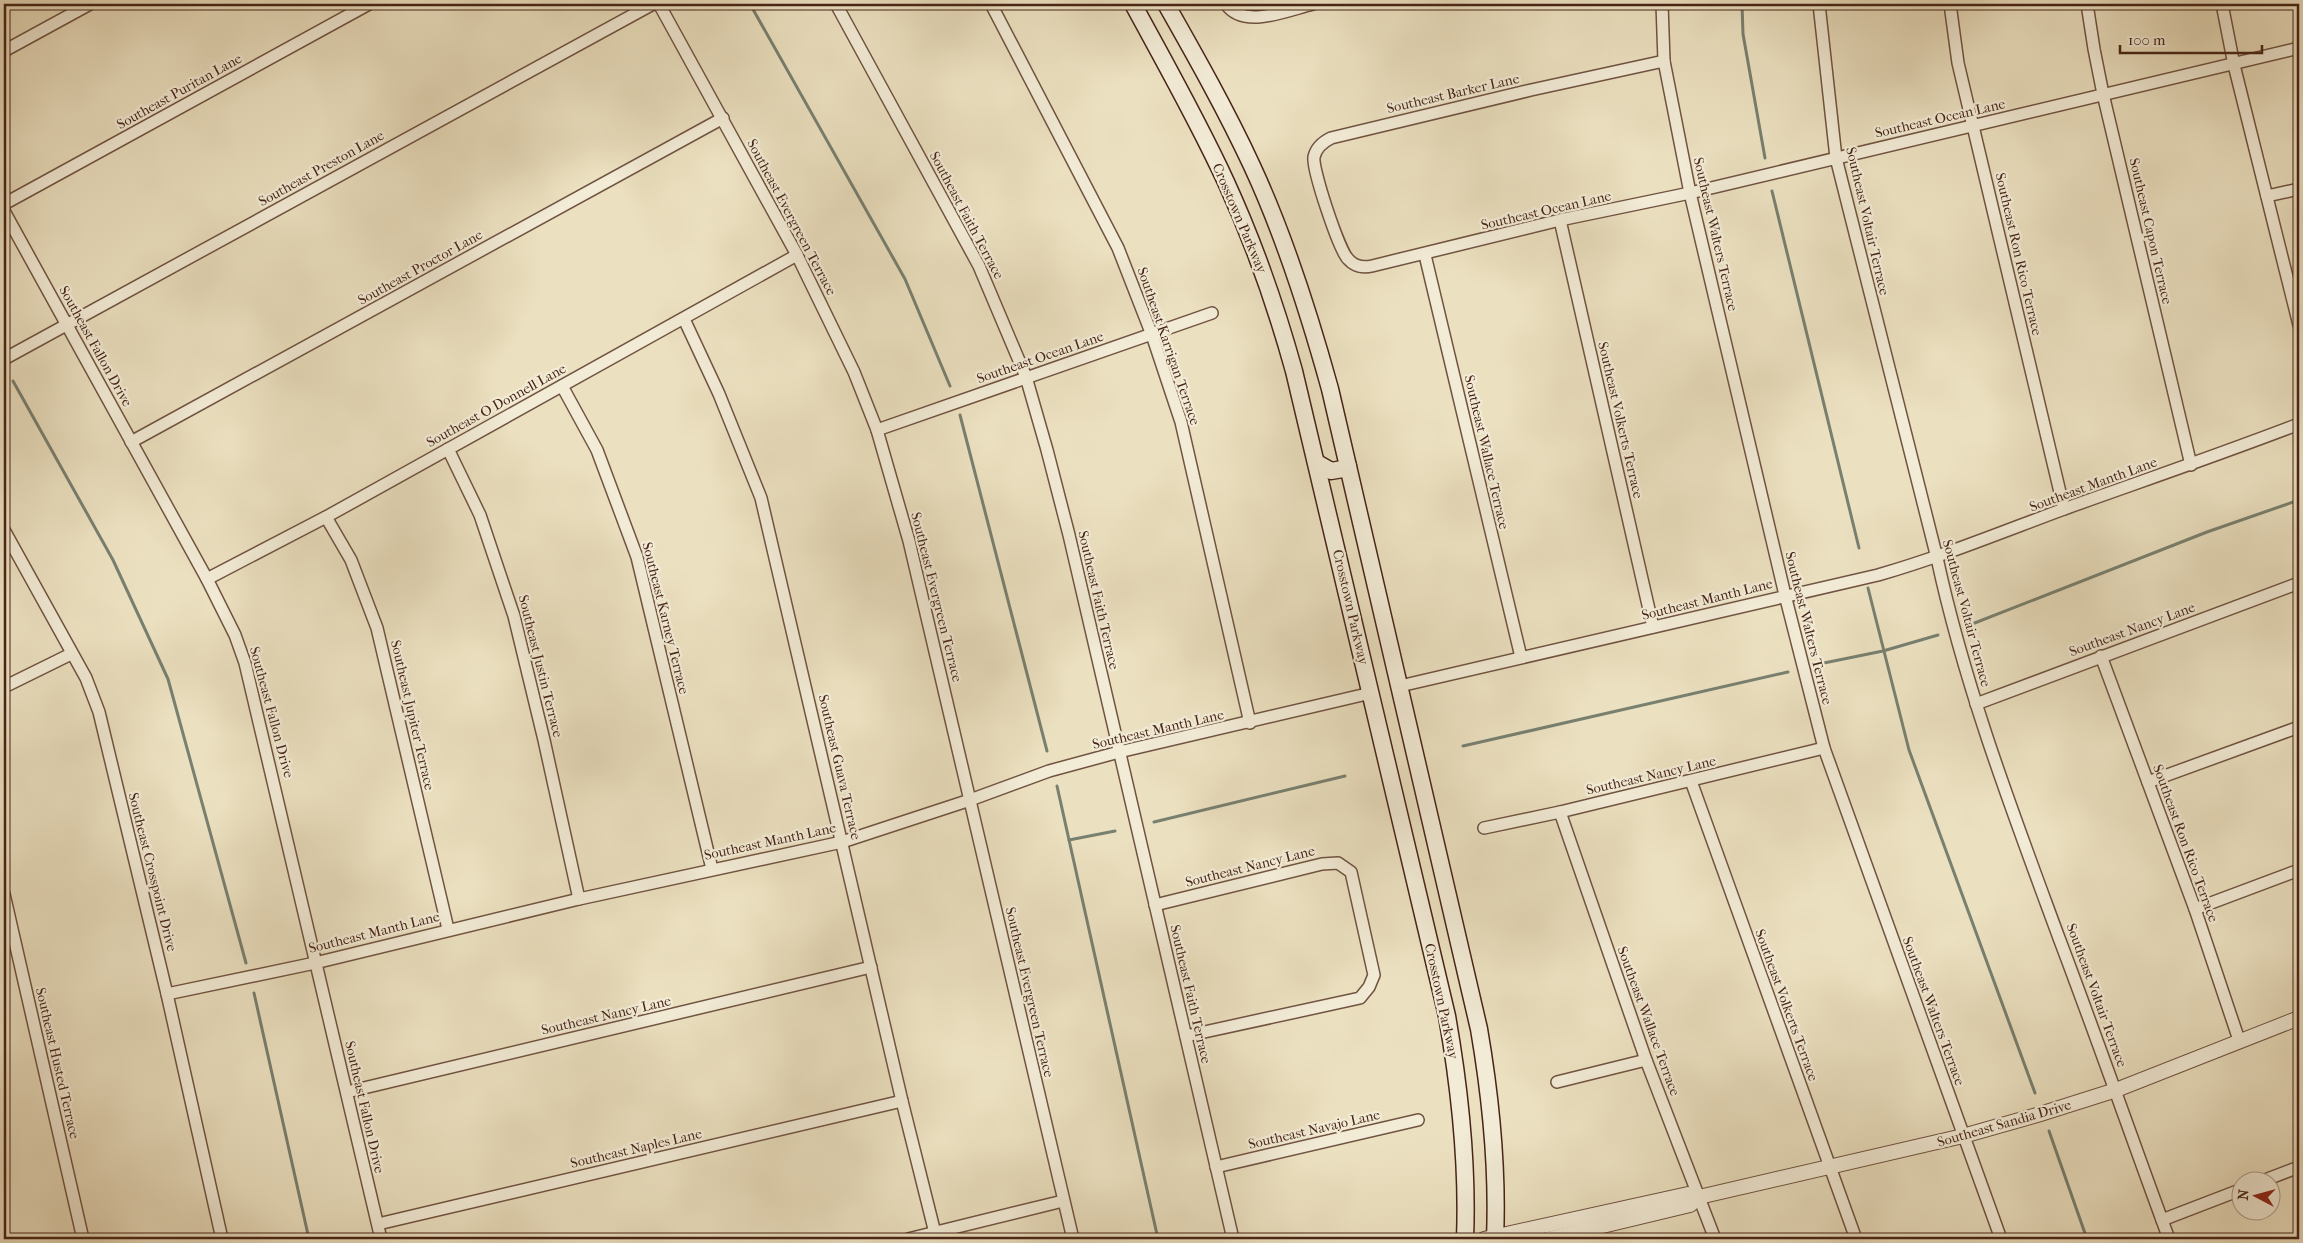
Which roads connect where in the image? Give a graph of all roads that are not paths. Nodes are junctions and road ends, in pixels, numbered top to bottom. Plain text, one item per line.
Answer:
1 (90, 4) edge
2 (369, 4) edge
3 (653, 4) edge
4 (659, 4) edge
5 (836, 4) edge
6 (991, 4) edge
7 (1133, 4) edge
8 (1166, 4) edge
9 (1226, 4) edge
10 (1313, 4) edge
11 (1662, 4) edge
12 (1819, 4) edge
13 (1950, 4) edge
14 (2087, 4) edge
15 (2222, 4) edge
16 (2299, 48) edge
17 (4, 51) edge
18 (1664, 61) junction
19 (2234, 65) junction
20 (2103, 94) junction
21 (723, 118) junction
22 (1973, 125) junction
23 (1836, 158) junction
24 (2299, 189) edge
25 (1690, 193) junction
26 (2267, 196) junction
27 (4, 204) edge
28 (4, 210) edge
29 (1328, 211) joint
30 (1560, 220) junction
31 (1425, 254) junction
32 (798, 255) junction
33 (1212, 313) dead end
34 (684, 319) junction
35 (67, 324) junction
36 (2299, 325) edge
37 (1152, 335) junction
38 (4, 359) edge
39 (1026, 378) junction
40 (562, 386) junction
41 (2299, 424) edge
42 (878, 430) junction
43 (131, 442) junction
44 (448, 449) junction
45 (1318, 463) junction
46 (2191, 465) junction
47 (1348, 466) junction
48 (2064, 509) junction
49 (326, 516) junction
50 (5, 537) edge
51 (1937, 558) junction
52 (207, 579) junction
53 (2299, 583) edge
54 (1785, 596) junction
55 (1653, 628) junction
56 (71, 654) junction
57 (2101, 656) junction
58 (1521, 657) junction
59 (1400, 686) junction
60 (4, 687) edge
61 (1371, 693) junction
62 (1976, 704) junction
63 (1250, 723) junction
64 (2299, 727) edge
65 (1824, 748) junction
66 (1119, 752) junction
67 (1691, 781) junction
68 (2148, 782) junction
69 (970, 800) junction
70 (1560, 812) junction
71 (1484, 828) dead end
72 (842, 842) junction
73 (712, 869) junction
74 (2299, 870) edge
75 (4, 894) edge
76 (579, 899) junction
77 (1155, 905) junction
78 (2195, 910) junction
79 (448, 929) junction
80 (315, 962) junction
81 (871, 967) junction
82 (167, 994) junction
83 (2299, 1018) edge
84 (1186, 1036) junction
85 (2238, 1040) junction
86 (1646, 1060) junction
87 (1557, 1082) dead end
88 (2116, 1090) junction
89 (347, 1092) junction
90 (902, 1101) junction
91 (1418, 1120) dead end
92 (1963, 1136) junction
93 (1216, 1167) junction
94 (1830, 1167) junction
95 (2299, 1167) edge
96 (2280, 1174) edge
97 (2230, 1194) edge
98 (1699, 1197) junction
99 (1063, 1201) junction
100 (2162, 1220) junction
101 (378, 1224) junction
102 (935, 1233) junction
103 (1569, 1237) edge
104 (1491, 1238) edge
105 (83, 1239) edge
106 (222, 1239) edge
107 (381, 1239) edge
108 (908, 1239) edge
109 (1073, 1239) edge
110 (1234, 1239) edge
111 (1465, 1239) edge
112 (1548, 1239) edge
113 (1715, 1239) edge
114 (1856, 1239) edge
115 (2001, 1239) edge
116 (2169, 1239) edge

1 - 17 street
2 - 27 street, Southeast Puritan Lane
3 - 35 street, Southeast Preston Lane
4 - 21 street, Southeast Evergreen Terrace
5 - 39 street, Southeast Faith Terrace
6 - 37 street, Southeast Karrigan Terrace
7 - 45 main road, Crosstown Parkway
8 - 47 main road
9 - 10 street
11 - 18 street, Southeast Walters Terrace
12 - 23 street, Southeast Voltair Terrace
13 - 22 street, Southeast Ron Rico Terrace
14 - 20 street, Southeast Capon Terrace
15 - 19 street
16 - 19 street, Southeast Ocean Lane
18 - 25 street, Southeast Walters Terrace
18 - 29 street, Southeast Barker Lane
19 - 20 street, Southeast Ocean Lane
19 - 26 street
20 - 22 street, Southeast Ocean Lane
20 - 46 street, Southeast Capon Terrace
21 - 32 street, Southeast Evergreen Terrace
21 - 43 street, Southeast Proctor Lane
22 - 23 street, Southeast Ocean Lane
22 - 48 street, Southeast Ron Rico Terrace
23 - 25 street, Southeast Ocean Lane
23 - 51 street, Southeast Voltair Terrace
24 - 26 street
25 - 30 street, Southeast Ocean Lane
25 - 54 street, Southeast Walters Terrace
26 - 36 street
28 - 35 street, Southeast Fallon Drive
29 - 31 street, Southeast Ocean Lane
30 - 31 street, Southeast Ocean Lane
30 - 55 street, Southeast Volkerts Terrace
31 - 58 street, Southeast Wallace Terrace
32 - 34 street, Southeast O Donnell Lane
32 - 42 street, Southeast Evergreen Terrace
33 - 37 street, Southeast Ocean Lane
34 - 40 street, Southeast O Donnell Lane
34 - 72 street, Southeast Guava Terrace
35 - 38 street, Southeast Preston Lane
35 - 43 street, Southeast Fallon Drive
37 - 39 street, Southeast Ocean Lane
37 - 63 street, Southeast Karrigan Terrace
39 - 42 street, Southeast Ocean Lane
39 - 66 street, Southeast Faith Terrace
40 - 44 street, Southeast O Donnell Lane
40 - 73 street, Southeast Karney Terrace
41 - 46 street, Southeast Manth Lane
42 - 69 street, Southeast Evergreen Terrace
43 - 52 street, Southeast Fallon Drive
44 - 49 street, Southeast O Donnell Lane
44 - 76 street, Southeast Justin Terrace
45 - 47 main road
45 - 61 main road, Crosstown Parkway
46 - 48 street, Southeast Manth Lane
47 - 59 main road
48 - 51 street, Southeast Manth Lane
49 - 52 street, Southeast O Donnell Lane
49 - 79 street, Southeast Jupiter Terrace
50 - 56 street, Southeast Crosspoint Drive
51 - 54 street, Southeast Manth Lane
51 - 62 street, Southeast Voltair Terrace
52 - 80 street, Southeast Fallon Drive
53 - 57 street, Southeast Nancy Lane
54 - 55 street, Southeast Manth Lane
54 - 65 street, Southeast Walters Terrace
55 - 58 street, Southeast Manth Lane
56 - 60 street
56 - 82 street, Southeast Crosspoint Drive
57 - 62 street, Southeast Nancy Lane
57 - 68 street, Southeast Ron Rico Terrace
58 - 59 street, Southeast Manth Lane
59 - 104 main road
61 - 63 street, Southeast Manth Lane
61 - 111 main road, Crosstown Parkway
62 - 88 street, Southeast Voltair Terrace
63 - 66 street, Southeast Manth Lane
64 - 68 street
65 - 67 street, Southeast Nancy Lane
65 - 92 street, Southeast Walters Terrace
66 - 69 street, Southeast Manth Lane
66 - 77 street, Southeast Faith Terrace
67 - 70 street, Southeast Nancy Lane
67 - 94 street, Southeast Volkerts Terrace
68 - 78 street, Southeast Ron Rico Terrace
69 - 72 street, Southeast Manth Lane
69 - 99 street, Southeast Evergreen Terrace
70 - 71 street, Southeast Nancy Lane
70 - 86 street, Southeast Wallace Terrace
72 - 73 street, Southeast Manth Lane
72 - 81 street, Southeast Guava Terrace
73 - 76 street, Southeast Manth Lane
74 - 78 street
75 - 105 street, Southeast Husted Terrace
76 - 79 street, Southeast Manth Lane
77 - 84 street, Southeast Faith Terrace
77 - 84 street, Southeast Nancy Lane
78 - 85 street, Southeast Ron Rico Terrace
79 - 80 street, Southeast Manth Lane
80 - 82 street, Southeast Manth Lane
80 - 89 street, Southeast Fallon Drive
81 - 89 street, Southeast Nancy Lane
81 - 90 street, Southeast Guava Terrace
82 - 106 street, Southeast Crosspoint Drive
83 - 85 street, Southeast Sandia Drive
84 - 93 street, Southeast Faith Terrace
85 - 88 street, Southeast Sandia Drive
86 - 87 street
86 - 98 street, Southeast Wallace Terrace
88 - 92 street, Southeast Sandia Drive
88 - 100 street, Southeast Voltair Terrace
89 - 101 street, Southeast Fallon Drive
90 - 101 street, Southeast Naples Lane
90 - 102 street, Southeast Guava Terrace
91 - 93 street, Southeast Navajo Lane
92 - 94 street, Southeast Sandia Drive
92 - 115 street, Southeast Walters Terrace
93 - 110 street, Southeast Faith Terrace
94 - 98 street, Southeast Sandia Drive
94 - 114 street, Southeast Volkerts Terrace
95 - 96 street
97 - 100 street
98 - 103 street, Southeast Sandia Drive
98 - 104 street, Southeast Sandia Drive
98 - 113 street, Southeast Wallace Terrace
99 - 102 street
99 - 109 street, Southeast Evergreen Terrace
100 - 116 street, Southeast Voltair Terrace
101 - 107 street, Southeast Fallon Drive
102 - 108 street
103 - 112 street, Southeast Sandia Drive

